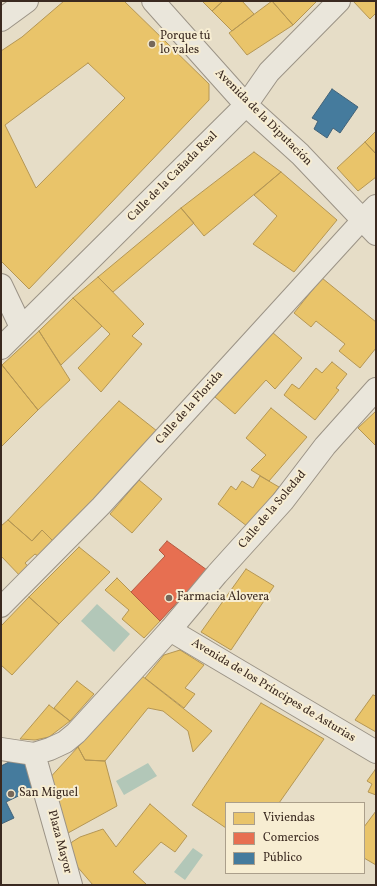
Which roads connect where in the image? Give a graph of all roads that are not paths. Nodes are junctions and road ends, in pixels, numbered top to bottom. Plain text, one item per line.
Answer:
1 (27, 1) edge
2 (153, 1) edge
3 (339, 1) edge
4 (1, 20) edge
5 (246, 105) junction
6 (372, 220) edge
7 (1, 286) edge
8 (22, 327) junction
9 (1, 348) edge
10 (376, 389) edge
11 (1, 607) edge
12 (170, 630) junction
13 (1, 749) edge
14 (376, 752) edge
15 (34, 754) junction
16 (71, 885) edge

1 - 4 street
2 - 5 street, Avenida de la Diputación
3 - 5 street, Calle de la Cañada Real
5 - 6 street, Avenida de la Diputación
5 - 8 street, Calle de la Cañada Real
6 - 11 street, Calle de la Florida
7 - 8 street
8 - 9 street, Calle de la Cañada Real
10 - 12 street, Calle de la Soledad
12 - 14 street, Avenida de los Príncipes de Asturias
12 - 15 street, Calle de la Soledad
13 - 15 street
15 - 16 street, Plaza Mayor

